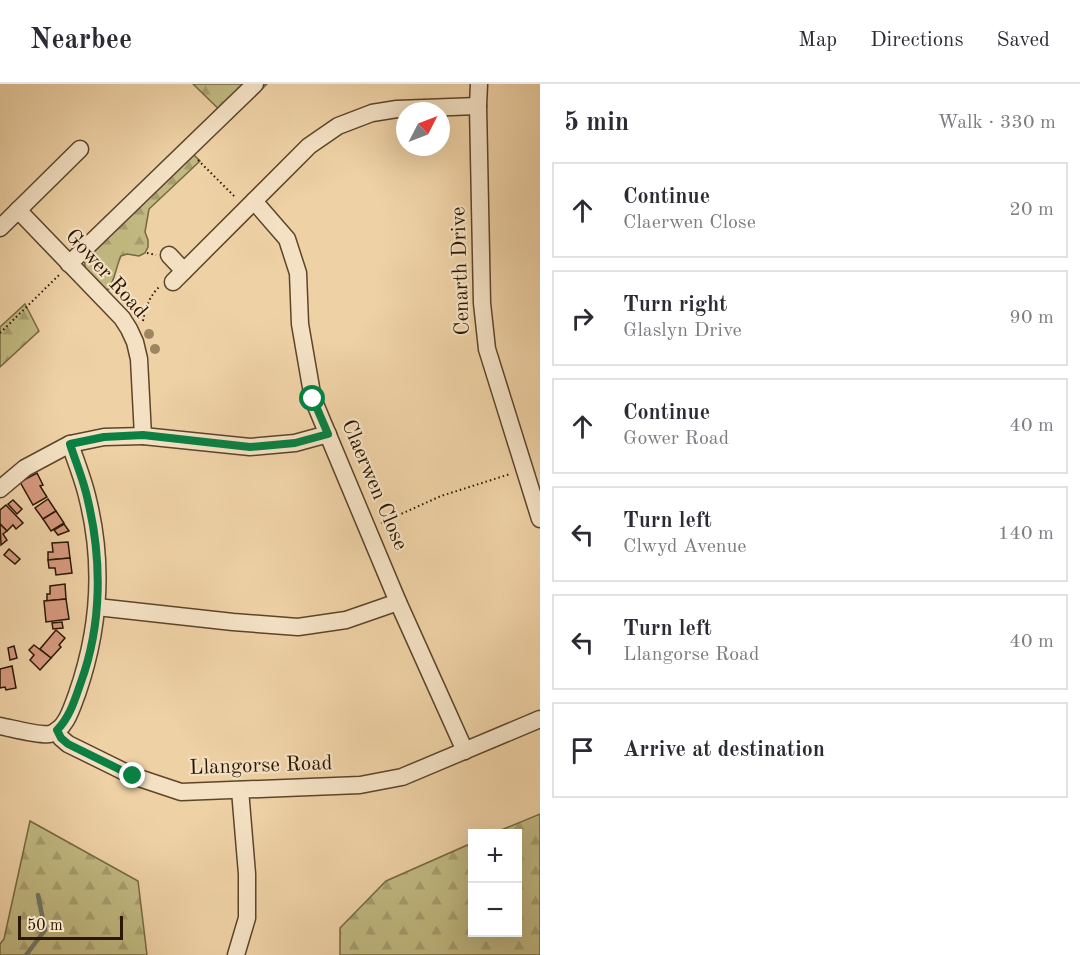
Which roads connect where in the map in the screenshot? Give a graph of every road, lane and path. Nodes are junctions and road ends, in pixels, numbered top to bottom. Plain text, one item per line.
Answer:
1 (255, 84) edge
2 (479, 84) edge
3 (478, 106) junction
4 (188, 149) junction
5 (80, 150) dead end
6 (250, 205) junction
7 (18, 210) junction
8 (0, 228) edge
9 (169, 255) dead end
10 (69, 264) junction
11 (179, 276) junction
12 (142, 328) dead end
13 (0, 333) edge
14 (328, 434) junction
15 (143, 435) junction
16 (70, 444) junction
17 (525, 470) junction
18 (0, 489) edge
19 (540, 519) edge
20 (368, 529) junction
21 (398, 602) junction
22 (97, 607) junction
23 (540, 718) edge
24 (0, 726) edge
25 (57, 730) junction
26 (465, 751) junction
27 (240, 790) junction
28 (236, 955) edge

1 - 4 street
2 - 3 street, Cenarth Drive
3 - 6 street
3 - 17 street, Cenarth Drive
4 - 6 path
4 - 10 street
5 - 7 street
6 - 11 street
6 - 14 street, Claerwen Close
7 - 8 street
7 - 10 street, Gower Road
9 - 11 street
10 - 13 path
10 - 15 street, Gower Road
11 - 12 path
14 - 15 street
14 - 20 street, Claerwen Close
15 - 16 street
16 - 18 street
16 - 22 street
17 - 19 street, Cenarth Drive
17 - 20 path
20 - 21 street, Claerwen Close
21 - 22 street
21 - 26 street, Claerwen Close
22 - 25 street
23 - 26 street
24 - 25 street
25 - 27 street, Llangorse Road
26 - 27 street, Llangorse Road
27 - 28 street

